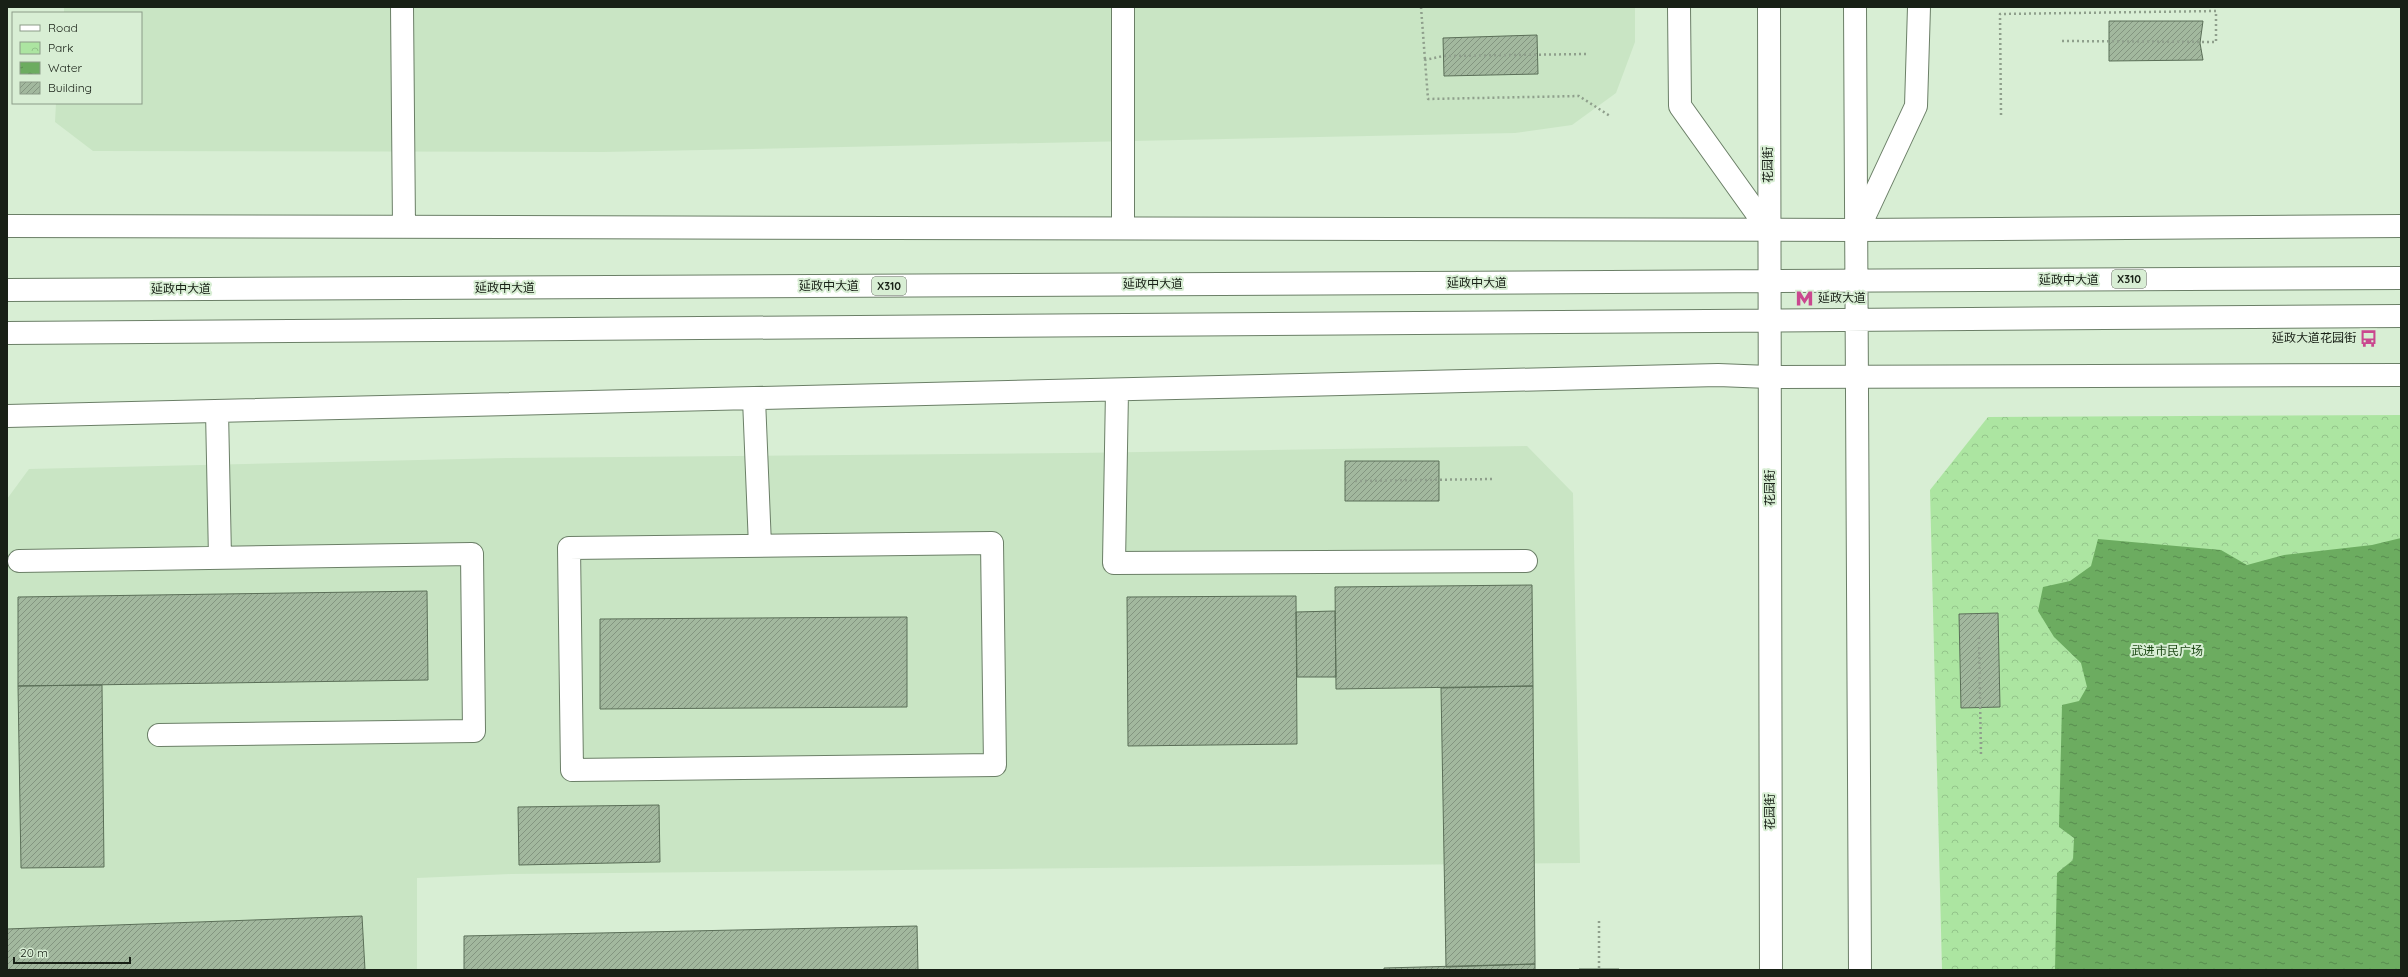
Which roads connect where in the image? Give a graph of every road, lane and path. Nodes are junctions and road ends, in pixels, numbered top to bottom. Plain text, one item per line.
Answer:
1 (402, 7) edge
2 (1123, 7) edge
3 (1421, 7) edge
4 (1679, 7) edge
5 (1769, 7) edge
6 (1855, 7) edge
7 (1919, 7) edge
8 (2061, 41) dead end
9 (1586, 54) dead end
10 (1424, 60) junction
11 (2001, 115) dead end
12 (1610, 116) dead end
13 (7, 226) edge
14 (404, 226) junction
15 (2401, 226) edge
16 (1122, 228) junction
17 (1768, 229) junction
18 (1858, 230) junction
19 (2401, 278) edge
20 (1770, 281) junction
21 (1858, 281) junction
22 (7, 290) edge
23 (2401, 316) edge
24 (1858, 320) junction
25 (1768, 321) junction
26 (7, 333) edge
27 (2401, 375) edge
28 (1769, 377) junction
29 (1858, 377) junction
30 (1117, 391) junction
31 (754, 399) junction
32 (217, 411) junction
33 (7, 416) edge
34 (1492, 479) dead end
35 (1355, 481) dead end
36 (760, 546) junction
37 (220, 558) junction
38 (19, 561) dead end
39 (1526, 561) dead end
40 (1979, 637) dead end
41 (159, 735) dead end
42 (1981, 756) dead end
43 (1599, 921) dead end
44 (1599, 970) edge
45 (1771, 970) edge
46 (1860, 970) edge

1 - 14 main road
2 - 16 main road
3 - 10 path
4 - 17 main road
5 - 17 main road, 花园街
6 - 18 main road
7 - 18 main road
8 - 11 path
9 - 10 path
10 - 12 path
13 - 14 main road
14 - 16 main road
15 - 18 main road
16 - 17 main road
17 - 18 main road
17 - 20 main road, 花园街
18 - 21 main road
19 - 21 main road, 延政中大道 / X310
20 - 21 main road, X310
20 - 22 main road, 延政中大道 / X310
20 - 25 main road, 花园街
21 - 24 main road
23 - 24 main road
24 - 25 main road
24 - 29 main road
25 - 26 main road
25 - 28 main road, 花园街
27 - 29 main road
28 - 29 main road
28 - 30 main road
28 - 45 main road, 花园街
29 - 46 main road
30 - 31 main road
30 - 39 main road
31 - 32 main road
31 - 36 main road
32 - 33 main road
32 - 37 main road
34 - 35 path
36 - 36 main road
37 - 38 main road
37 - 41 main road
40 - 42 path
43 - 44 path

